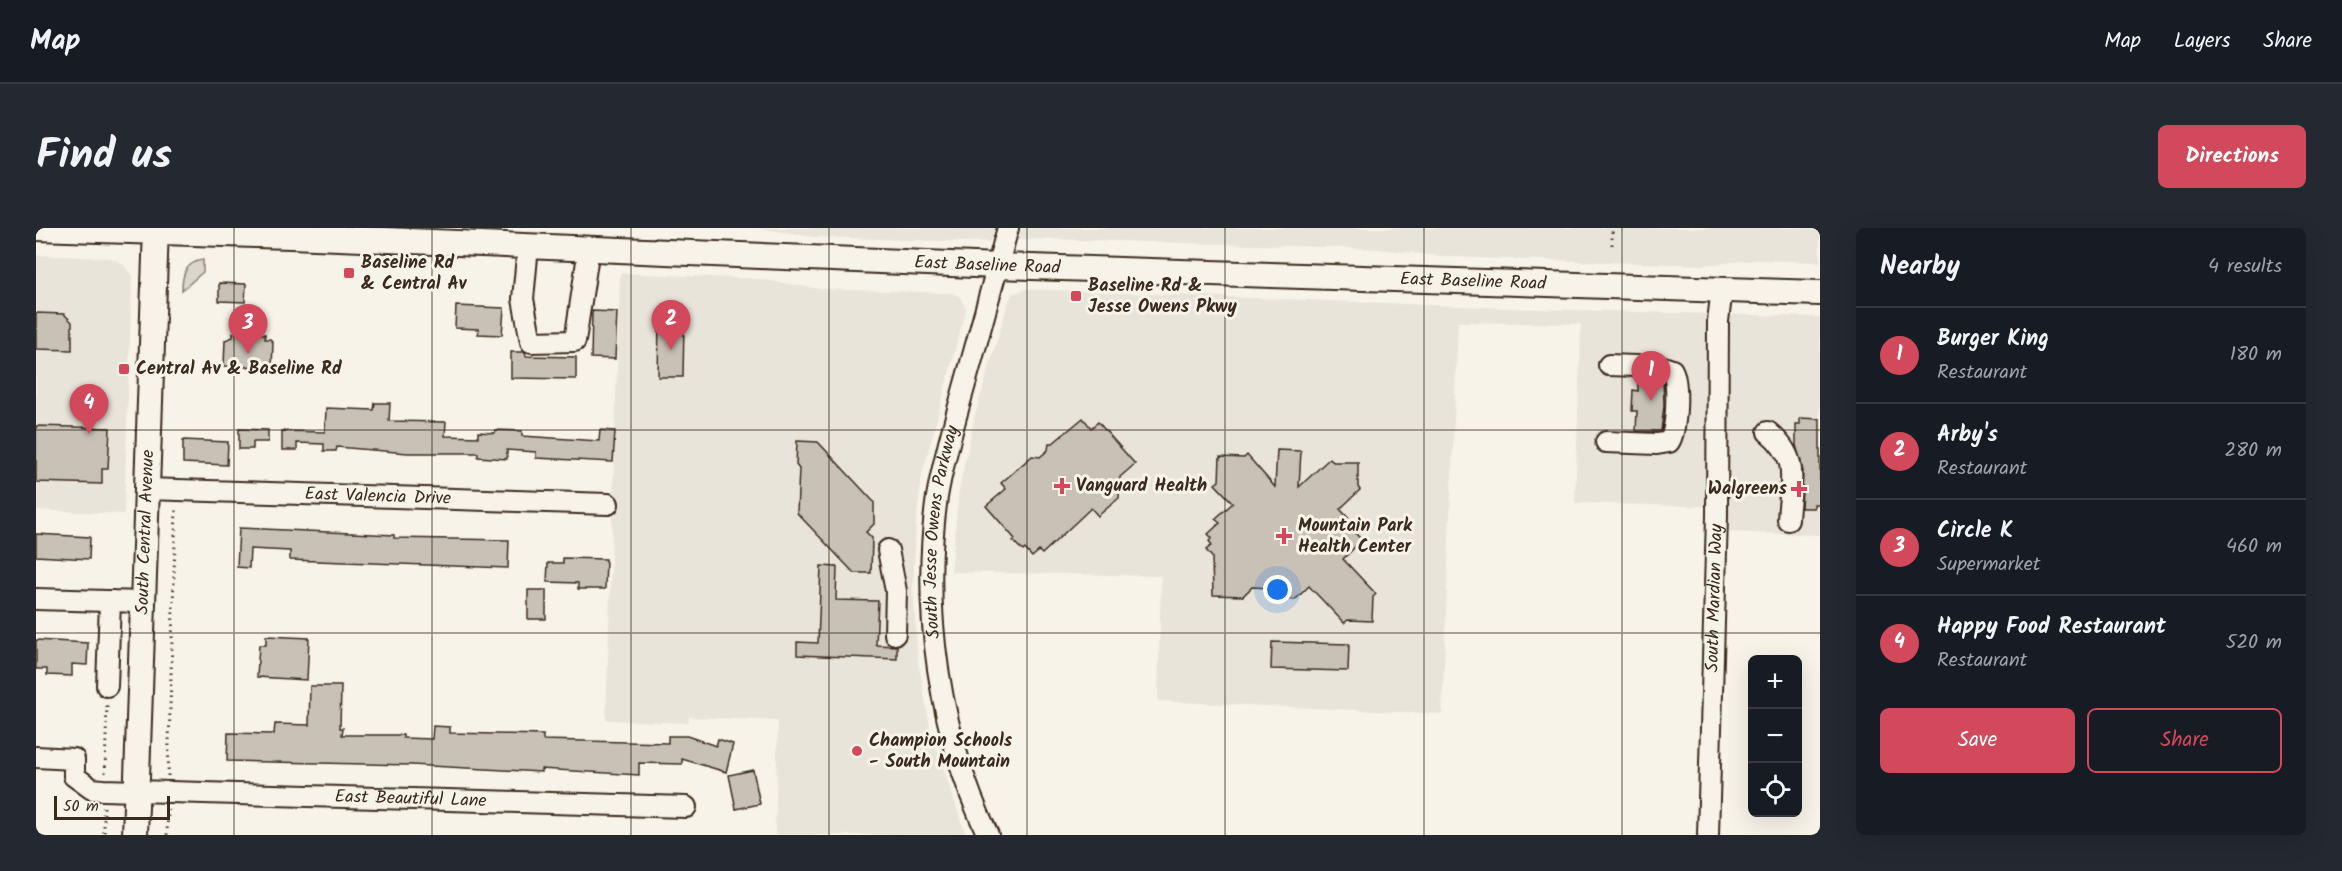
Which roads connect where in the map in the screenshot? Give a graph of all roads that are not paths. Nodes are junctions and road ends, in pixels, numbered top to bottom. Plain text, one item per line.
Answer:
1 (36, 228) edge
2 (1008, 228) edge
3 (156, 230) edge
4 (528, 246) junction
5 (589, 248) junction
6 (998, 266) junction
7 (1722, 289) junction
8 (1820, 293) edge
9 (1609, 365) dead end
10 (1775, 438) dead end
11 (1606, 442) dead end
12 (147, 489) junction
13 (608, 504) dead end
14 (1784, 519) dead end
15 (888, 550) dead end
16 (36, 599) edge
17 (110, 601) junction
18 (143, 602) junction
19 (895, 634) dead end
20 (107, 686) road end
21 (36, 757) edge
22 (136, 791) junction
23 (686, 807) dead end
24 (135, 835) edge
25 (988, 835) edge
26 (1708, 835) edge

1 - 3 main road, East Baseline Road
2 - 6 street, South Jesse Owens Parkway
3 - 4 main road, East Baseline Road
3 - 12 main road, South Central Avenue
4 - 5 main road, East Baseline Road
4 - 5 street
5 - 6 main road, East Baseline Road
6 - 7 main road, East Baseline Road
6 - 25 street, South Jesse Owens Parkway
7 - 8 main road, East Baseline Road
7 - 26 street, South Mardian Way
9 - 11 street
10 - 14 street
12 - 13 street, East Valencia Drive
12 - 18 main road, South Central Avenue
15 - 19 street
16 - 17 street
17 - 18 street
17 - 20 street
18 - 22 main road, South Central Avenue
21 - 22 street, East Beautiful Lane
22 - 23 street, East Beautiful Lane
22 - 24 main road, South Central Avenue

